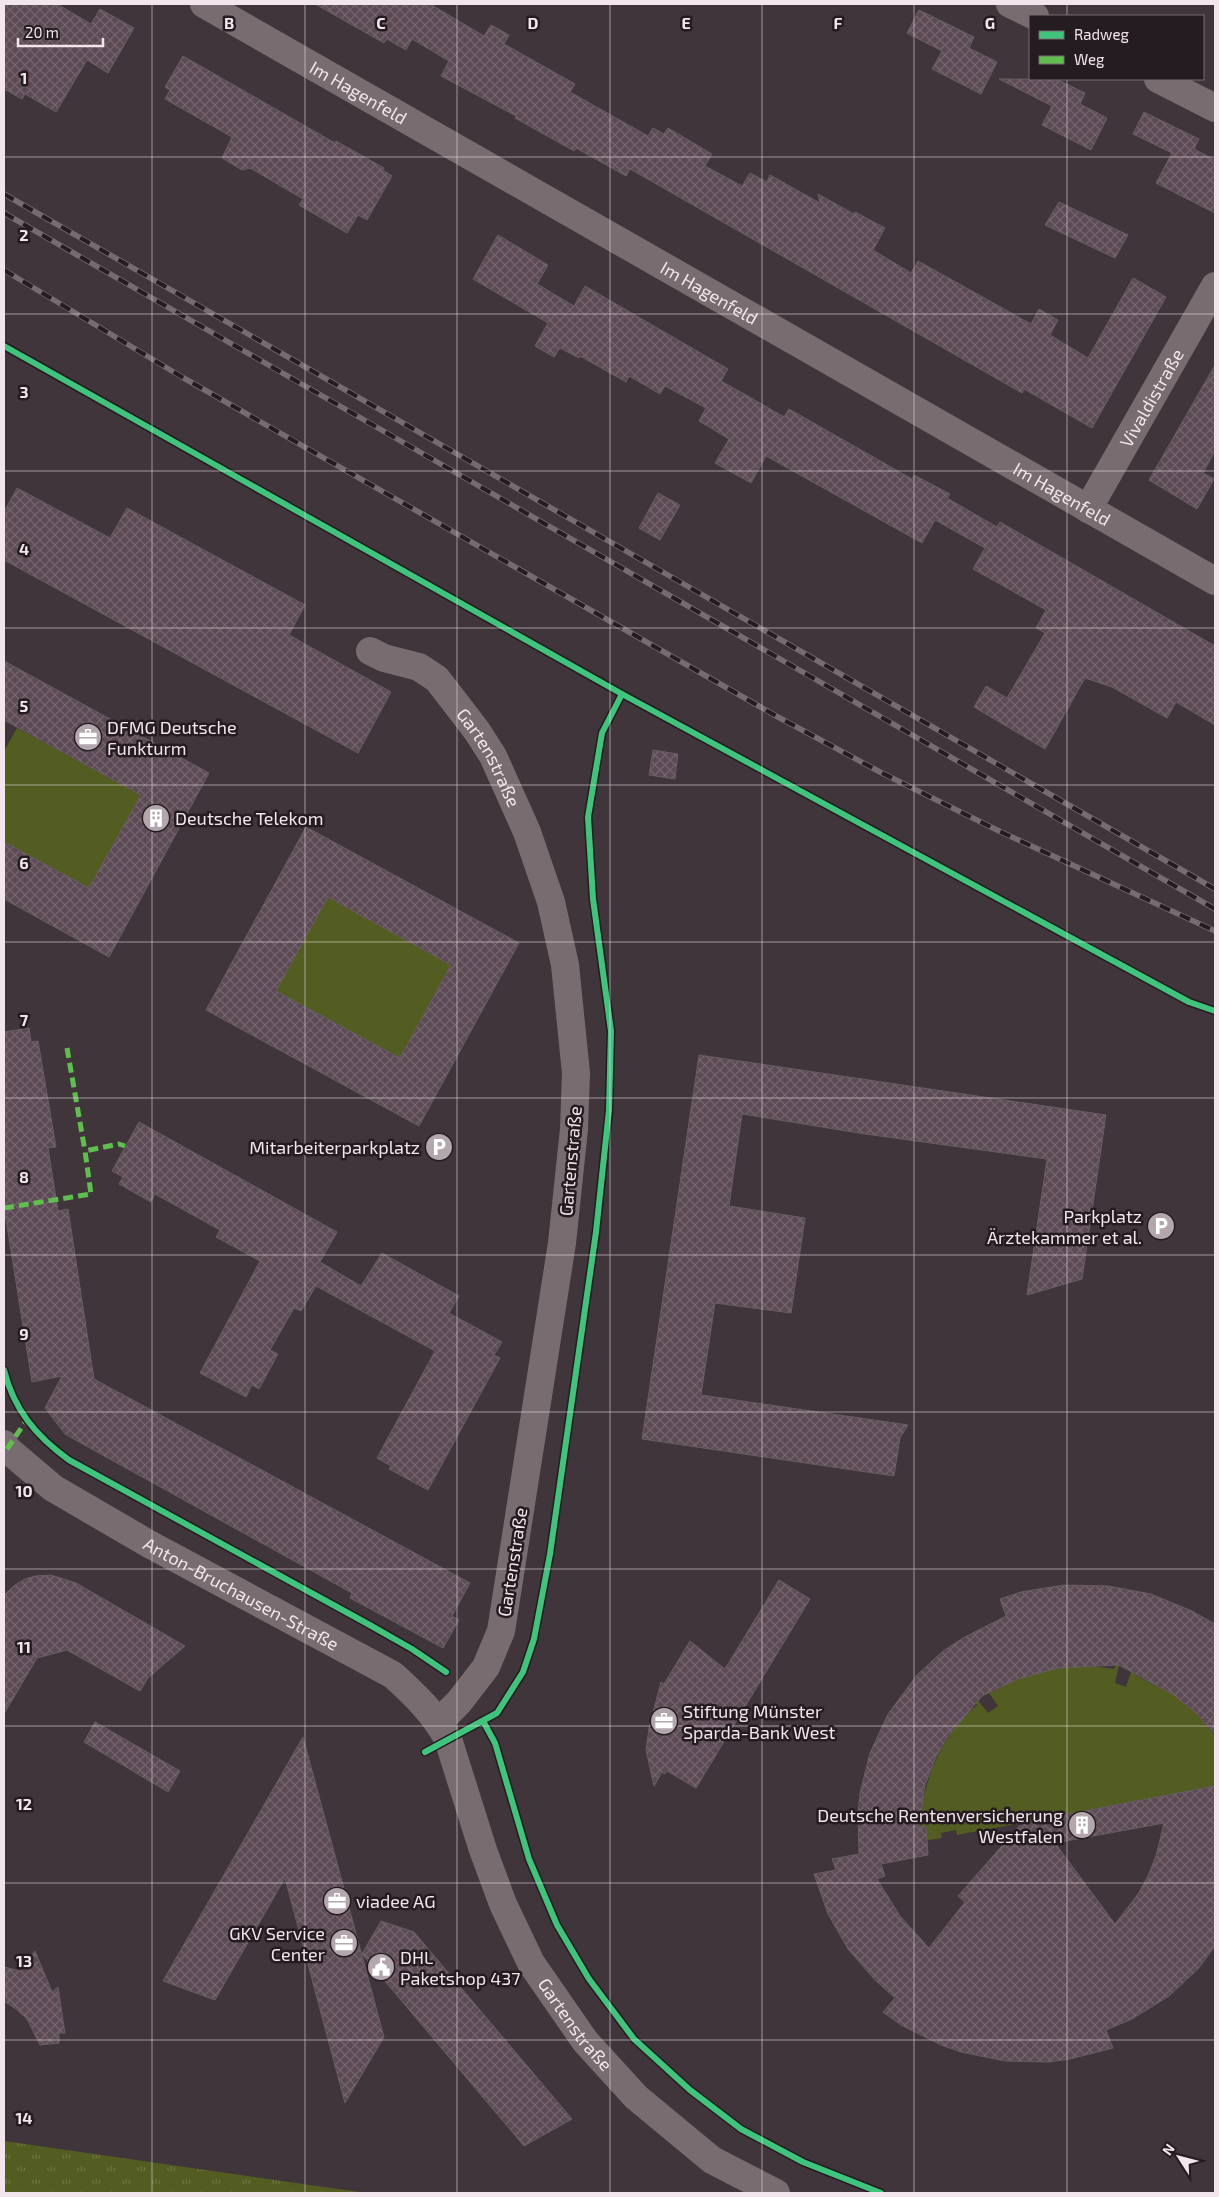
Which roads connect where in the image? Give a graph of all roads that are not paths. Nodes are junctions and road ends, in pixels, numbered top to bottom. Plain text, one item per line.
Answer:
1 (204, 4) edge
2 (1010, 4) edge
3 (1033, 15) edge
4 (1160, 80) edge
5 (1215, 108) edge
6 (1215, 286) edge
7 (1088, 509) junction
8 (1215, 581) edge
9 (370, 651) dead end
10 (5, 1449) edge
11 (439, 1722) junction
12 (455, 1757) joint
13 (776, 2193) edge

1 - 7 street, Im Hagenfeld
2 - 3 street
4 - 5 street
6 - 7 street, Vivaldistraße
7 - 8 street, Im Hagenfeld
9 - 11 street, Gartenstraße
10 - 11 street, Anton-Bruchausen-Straße
11 - 12 street, Anton-Bruchausen-Straße
12 - 13 street, Gartenstraße

